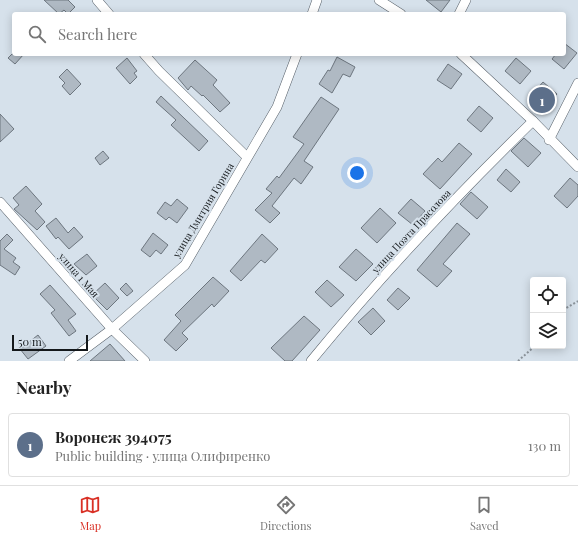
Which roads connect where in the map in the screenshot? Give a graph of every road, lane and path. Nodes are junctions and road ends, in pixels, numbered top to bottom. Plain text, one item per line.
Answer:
1 (97, 0) edge
2 (317, 0) edge
3 (379, 0) edge
4 (466, 0) edge
5 (107, 12) edge
6 (313, 12) edge
7 (398, 12) edge
8 (460, 12) edge
9 (146, 56) edge
10 (296, 56) edge
11 (463, 56) edge
12 (578, 83) edge
13 (533, 121) junction
14 (549, 140) junction
15 (247, 158) junction
16 (578, 167) edge
17 (0, 202) edge
18 (578, 300) edge
19 (566, 308) edge
20 (112, 329) junction
21 (532, 349) edge
22 (69, 361) edge
23 (145, 361) edge
24 (310, 361) edge
25 (518, 361) edge

1 - 5 street
2 - 6 street
3 - 7 street
4 - 8 street
9 - 15 street
10 - 15 street, улица Дмитрия Горина
11 - 13 street
12 - 14 street
13 - 14 street
13 - 24 street, улица Поэта Прасолова
14 - 16 street
15 - 20 street, улица Дмитрия Горина
17 - 20 street, улица 1 Мая
18 - 19 path
20 - 22 street, улица Дмитрия Горина
20 - 23 street, улица 1 Мая
21 - 25 path

